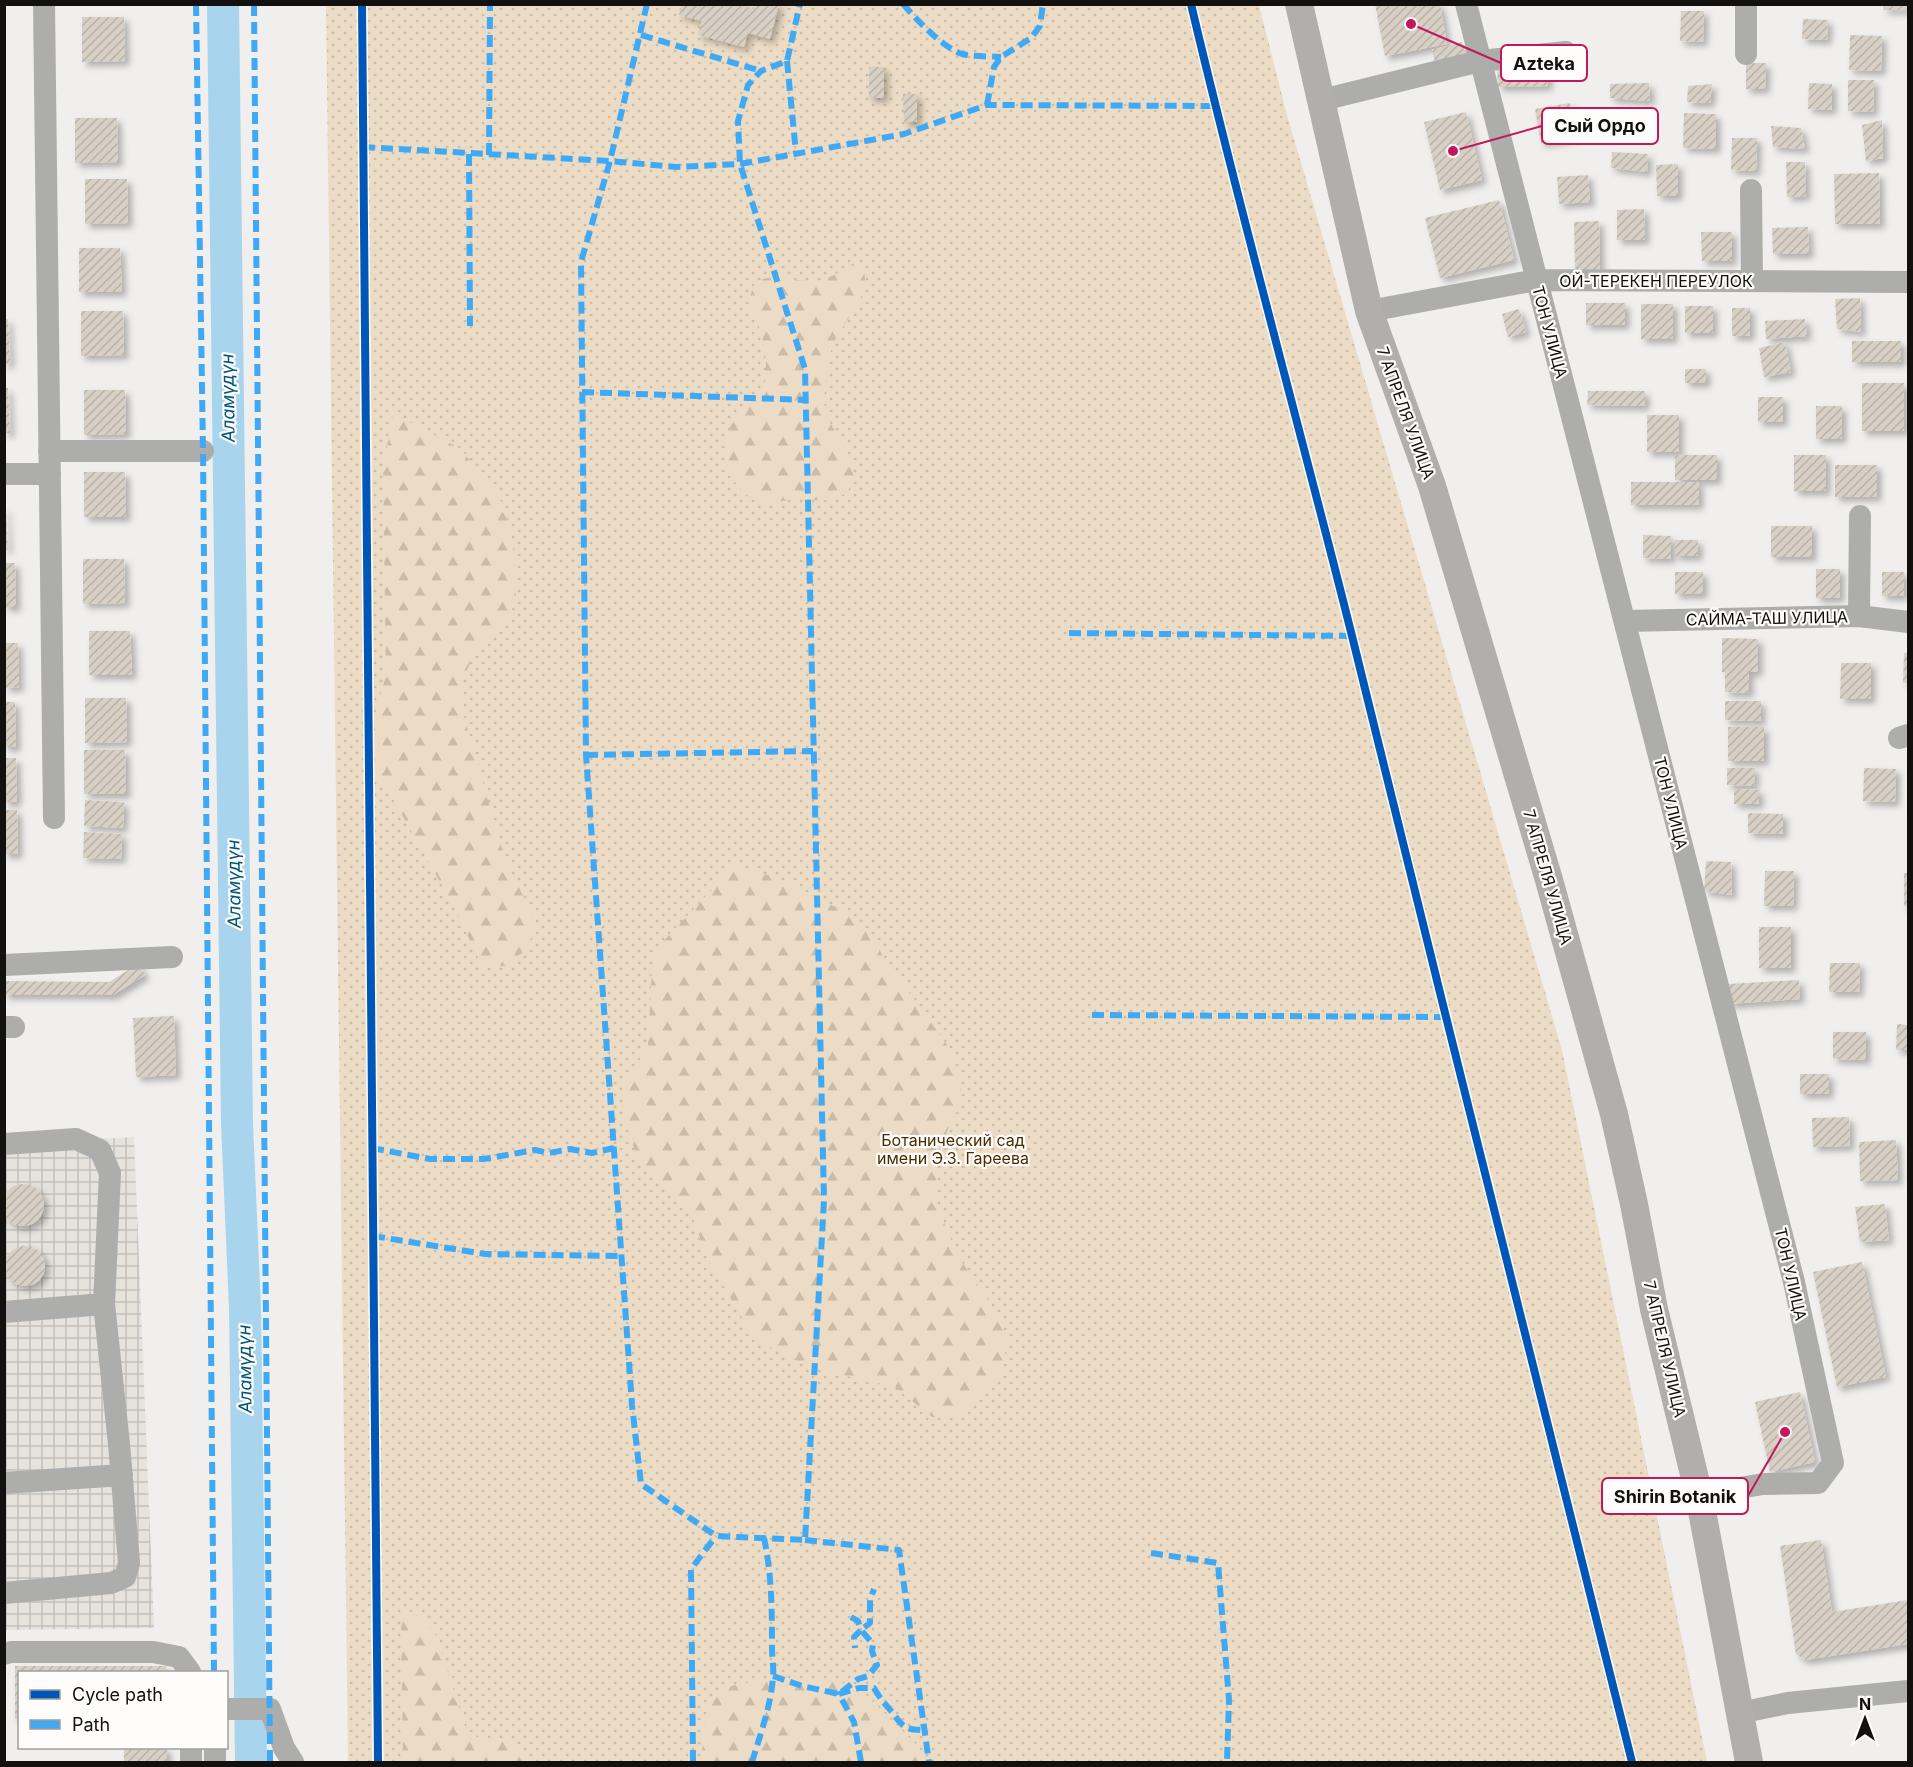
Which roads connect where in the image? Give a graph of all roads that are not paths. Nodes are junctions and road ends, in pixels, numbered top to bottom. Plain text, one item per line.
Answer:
1 (45, 4) edge
2 (1299, 4) edge
3 (1466, 4) edge
4 (1746, 4) edge
5 (1566, 52) dead end
6 (1746, 54) dead end
7 (1480, 61) junction
8 (1322, 100) junction
9 (1750, 190) dead end
10 (1536, 280) junction
11 (1752, 281) junction
12 (1908, 282) edge
13 (1370, 311) junction
14 (49, 451) junction
15 (203, 451) dead end
16 (4, 474) edge
17 (50, 474) junction
18 (1860, 516) dead end
19 (1859, 616) junction
20 (1625, 621) junction
21 (1908, 622) edge
22 (54, 818) dead end
23 (172, 957) dead end
24 (4, 965) edge
25 (4, 1144) edge
26 (104, 1304) junction
27 (4, 1312) edge
28 (122, 1475) junction
29 (4, 1483) edge
30 (1699, 1495) junction
31 (4, 1593) edge
32 (4, 1654) edge
33 (189, 1671) edge
34 (1908, 1691) edge
35 (228, 1709) edge
36 (1739, 1713) junction
37 (293, 1762) edge
38 (1749, 1762) edge

1 - 14 street
2 - 8 main road, 7 АПРЕЛЯ УЛИЦА
3 - 7 street, ТОН УЛИЦА
4 - 6 street
5 - 7 street
7 - 8 street
7 - 10 street, ТОН УЛИЦА
8 - 13 main road, 7 АПРЕЛЯ УЛИЦА
9 - 11 street
10 - 11 street, ОЙ-ТЕРЕКЕН ПЕРЕУЛОК
10 - 13 street, ОЙ-ТЕРЕКЕН ПЕРЕУЛОК
10 - 20 street, ТОН УЛИЦА
11 - 12 street, ОЙ-ТЕРЕКЕН ПЕРЕУЛОК
13 - 30 main road, 7 АПРЕЛЯ УЛИЦА
14 - 15 street
14 - 17 street
16 - 17 street
17 - 22 street
18 - 19 street
19 - 20 street, САЙМА-ТАШ УЛИЦА
19 - 21 street, САЙМА-ТАШ УЛИЦА
20 - 30 street, ТОН УЛИЦА
23 - 24 street
25 - 26 street
26 - 27 street
26 - 28 street
28 - 29 street
28 - 31 street
30 - 36 main road, 7 АПРЕЛЯ УЛИЦА
32 - 33 street
34 - 36 street
35 - 37 street
36 - 38 main road, 7 АПРЕЛЯ УЛИЦА

